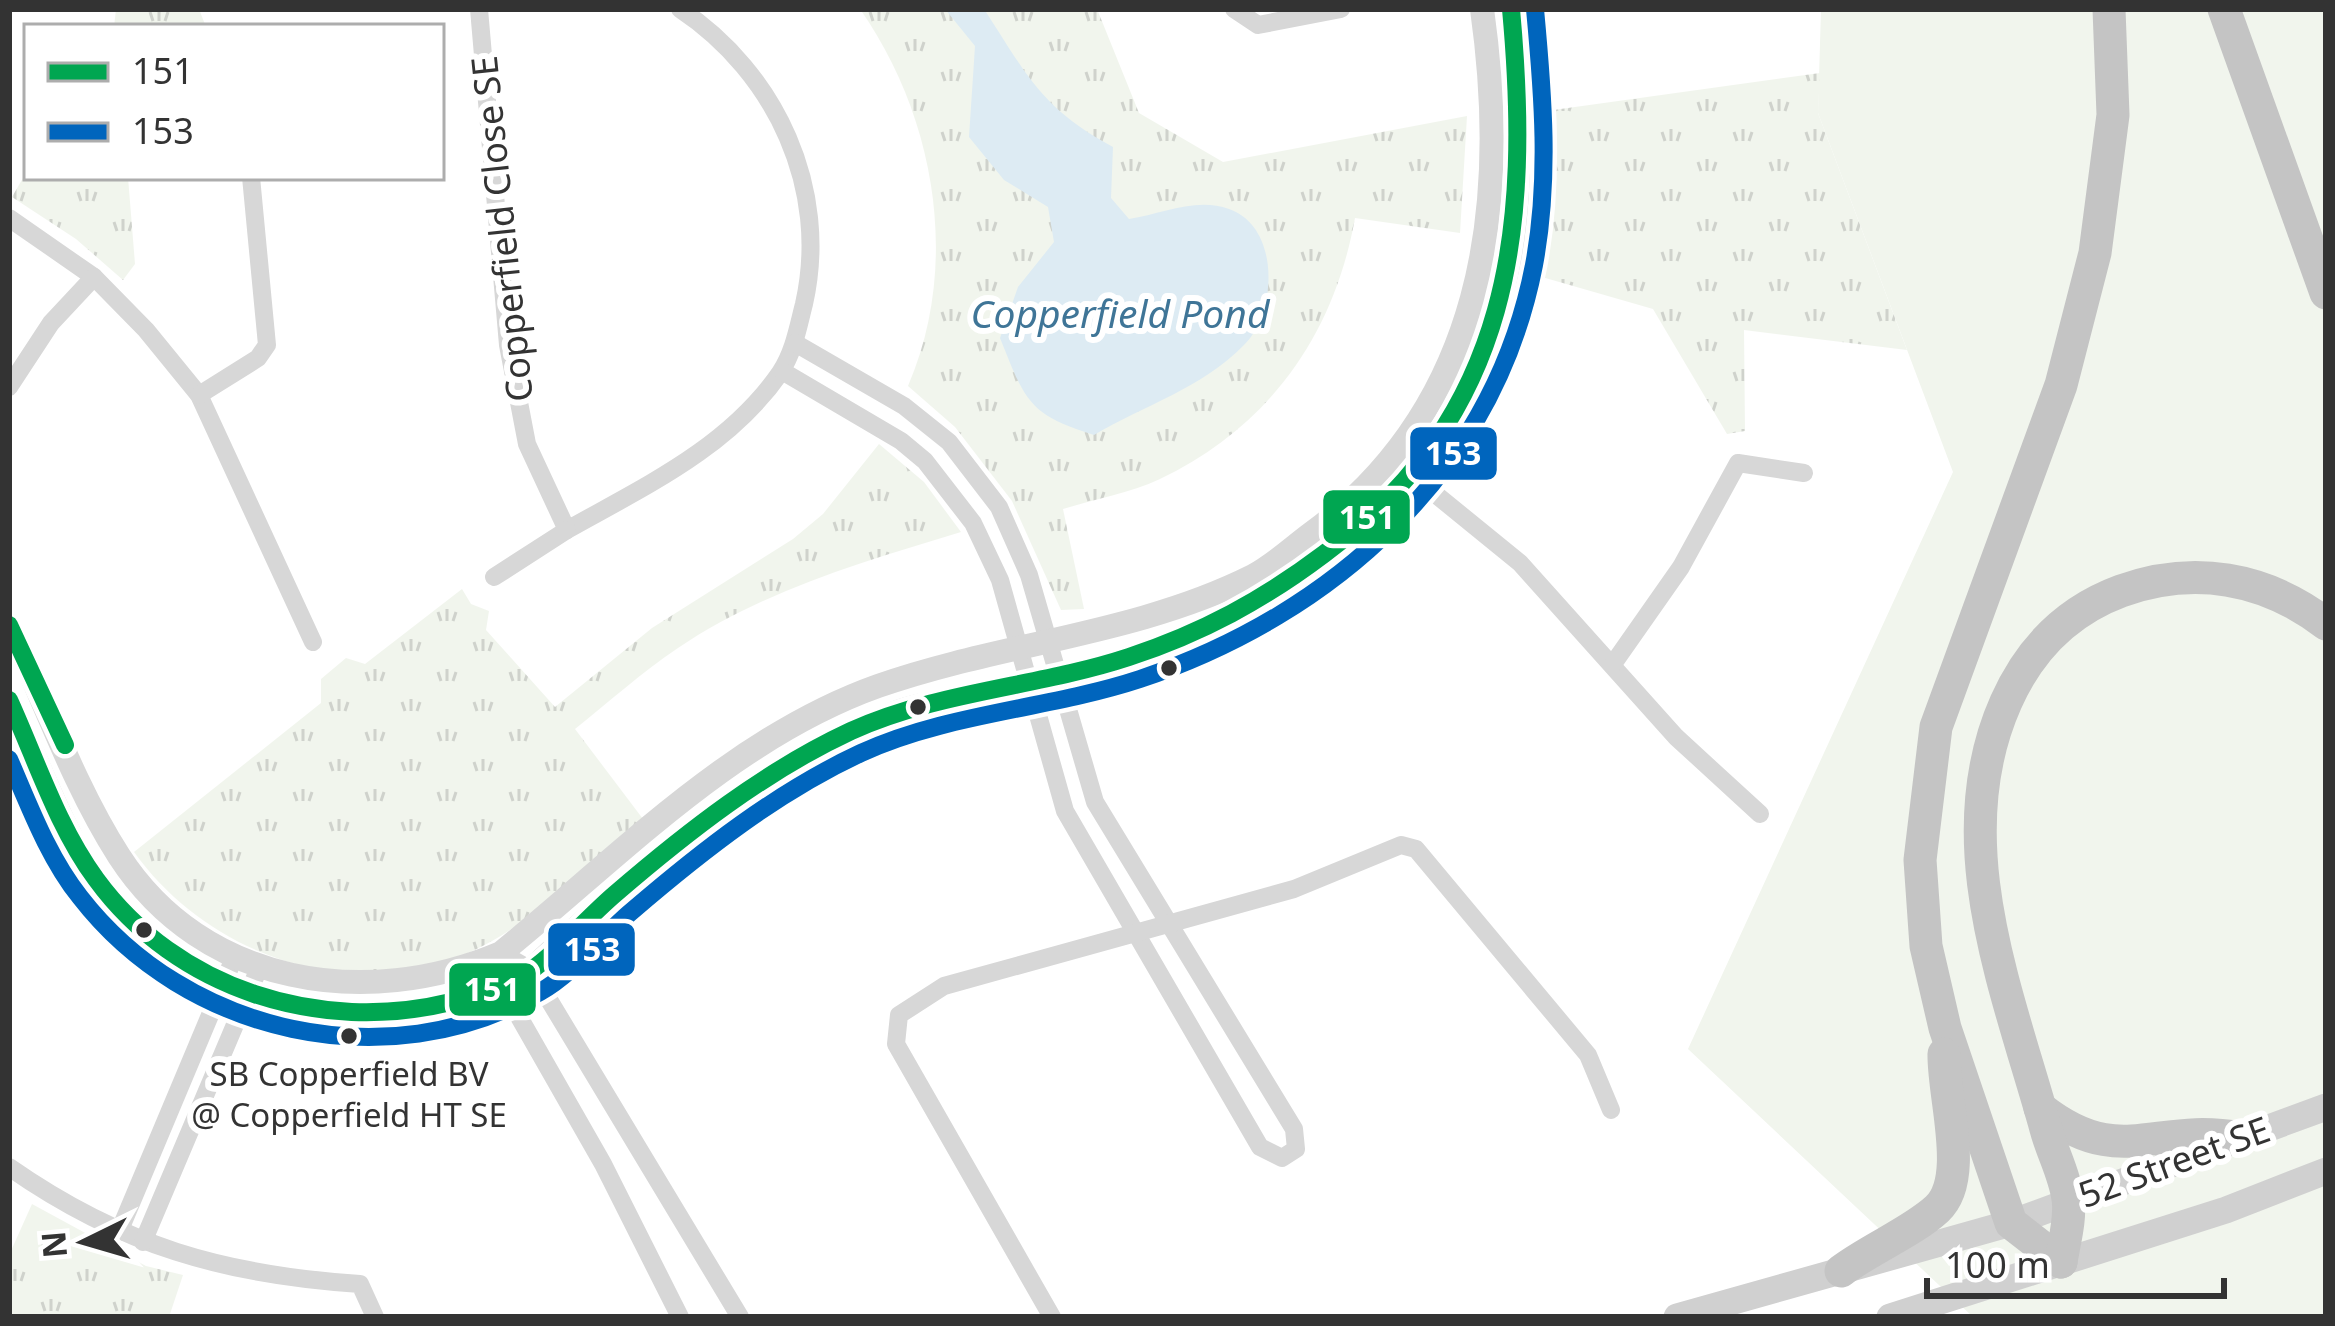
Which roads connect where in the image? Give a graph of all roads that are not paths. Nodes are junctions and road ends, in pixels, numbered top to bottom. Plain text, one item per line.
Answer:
1 (479, 9) edge
2 (680, 9) edge
3 (1234, 9) edge
4 (1341, 9) edge
5 (1482, 9) edge
6 (1510, 9) edge
7 (2109, 9) edge
8 (2224, 9) edge
9 (250, 180) edge
10 (9, 218) edge
11 (94, 277) junction
12 (2326, 293) edge
13 (795, 343) junction
14 (782, 371) junction
15 (9, 387) edge
16 (199, 395) junction
17 (1391, 458) junction
18 (1804, 473) dead end
19 (1416, 477) junction
20 (567, 530) junction
21 (494, 577) dead end
22 (2326, 624) edge
23 (9, 625) edge
24 (314, 642) dead end
25 (1048, 642) junction
26 (1018, 650) junction
27 (1612, 664) junction
28 (1058, 676) junction
29 (1027, 686) junction
30 (9, 700) edge
31 (722, 772) junction
32 (741, 795) junction
33 (1760, 814) dead end
34 (1168, 925) junction
35 (1132, 933) junction
36 (501, 953) junction
37 (234, 958) junction
38 (259, 968) junction
39 (531, 970) junction
40 (222, 985) junction
41 (502, 987) junction
42 (250, 996) junction
43 (1945, 1028) junction
44 (2326, 1107) edge
45 (2040, 1108) junction
46 (1611, 1110) dead end
47 (171, 1112) junction
48 (196, 1123) junction
49 (2240, 1138) junction
50 (9, 1167) edge
51 (2326, 1171) edge
52 (2069, 1201) junction
53 (2011, 1223) junction
54 (119, 1232) junction
55 (143, 1242) junction
56 (2061, 1262) junction
57 (1841, 1271) junction
58 (375, 1317) edge
59 (680, 1317) edge
60 (740, 1317) edge
61 (1052, 1317) edge
62 (1677, 1317) edge
63 (1890, 1317) edge

1 - 20 street, Copperfield Close SE
2 - 13 street
3 - 4 street
5 - 17 street
6 - 19 street
7 - 43 highway
8 - 12 highway
9 - 16 street
10 - 11 street
11 - 15 street
11 - 16 street
13 - 14 street
13 - 25 street
14 - 20 street
14 - 26 street
16 - 24 street
17 - 19 street
17 - 25 street
18 - 27 street
19 - 27 street
19 - 28 street
20 - 21 street
22 - 45 highway
23 - 37 street
25 - 26 street
25 - 28 street
26 - 29 street
26 - 31 street
27 - 33 street
28 - 29 street
28 - 34 street
29 - 32 street
29 - 35 street
30 - 40 street
31 - 32 street
31 - 36 street
32 - 39 street
34 - 35 street
34 - 35 street
34 - 46 street
35 - 61 street
36 - 38 street
36 - 39 street
36 - 41 street
37 - 38 street
37 - 40 street
38 - 42 street
39 - 41 street
39 - 60 street
40 - 42 street
40 - 47 street
41 - 42 street
41 - 59 street
42 - 48 street
43 - 53 highway
43 - 57 highway
44 - 49 main road, 52 Street SE
45 - 49 highway
45 - 52 highway
47 - 48 street
47 - 54 street
48 - 55 street
49 - 52 main road, 52 Street SE
50 - 54 street
51 - 56 main road, 52 Street SE
52 - 53 main road, 52 Street SE
52 - 56 highway
53 - 56 highway
53 - 57 main road, 52 Street SE
54 - 55 street
55 - 58 street
56 - 63 main road, 52 Street SE
57 - 62 main road, 52 Street SE

